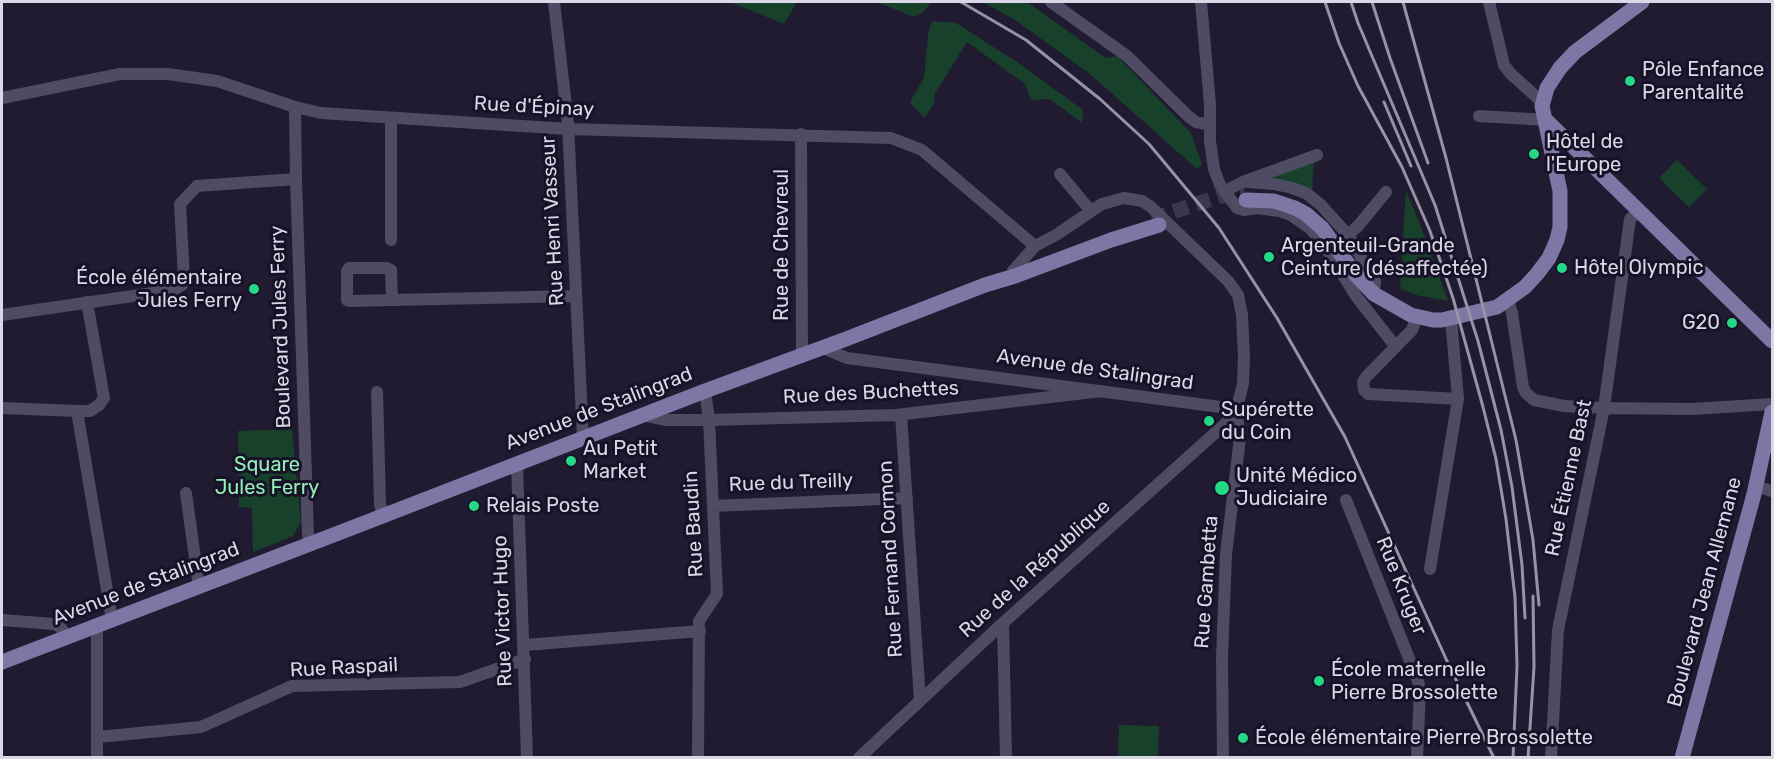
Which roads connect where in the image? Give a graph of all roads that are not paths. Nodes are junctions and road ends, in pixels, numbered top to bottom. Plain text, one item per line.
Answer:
1 (554, 2) edge
2 (1051, 2) edge
3 (1201, 2) edge
4 (1489, 2) edge
5 (1642, 2) edge
6 (2, 98) edge
7 (1542, 102) junction
8 (296, 107) junction
9 (1479, 116) dead end
10 (391, 118) junction
11 (1546, 120) junction
12 (1209, 125) junction
13 (568, 129) junction
14 (801, 134) junction
15 (1578, 150) junction
16 (1317, 155) dead end
17 (1554, 157) junction
18 (1060, 174) dead end
19 (296, 179) junction
20 (1225, 191) junction
21 (1246, 192) junction
22 (1386, 192) dead end
23 (1090, 210) junction
24 (1639, 211) junction
25 (1348, 235) junction
26 (391, 240) dead end
27 (1035, 246) junction
28 (1013, 271) junction
29 (985, 285) junction
30 (1372, 287) junction
31 (576, 296) junction
32 (392, 300) dead end
33 (1508, 300) junction
34 (87, 302) junction
35 (1389, 304) junction
36 (2, 315) edge
37 (1417, 316) junction
38 (1451, 319) junction
39 (1772, 339) edge
40 (1396, 346) junction
41 (823, 348) junction
42 (802, 355) junction
43 (705, 391) junction
44 (1102, 391) junction
45 (377, 392) dead end
46 (1458, 399) junction
47 (1773, 404) edge
48 (2, 408) edge
49 (1604, 408) junction
50 (1236, 409) junction
51 (77, 411) junction
52 (1773, 412) edge
53 (642, 415) junction
54 (901, 415) junction
55 (709, 420) junction
56 (1770, 434) edge
57 (583, 439) junction
58 (517, 464) junction
59 (1755, 486) junction
60 (1773, 491) edge
61 (186, 493) dead end
62 (907, 498) junction
63 (1346, 500) dead end
64 (713, 506) junction
65 (383, 516) junction
66 (312, 544) junction
67 (1430, 569) dead end
68 (199, 587) junction
69 (2, 620) edge
70 (105, 622) junction
71 (1003, 623) junction
72 (700, 631) junction
73 (67, 637) junction
74 (525, 645) junction
75 (525, 660) junction
76 (2, 662) edge
77 (920, 701) junction
78 (98, 737) junction
79 (97, 758) edge
80 (527, 758) edge
81 (698, 758) edge
82 (859, 758) edge
83 (1006, 758) edge
84 (1223, 758) edge
85 (1417, 758) edge
86 (1551, 758) edge
87 (1682, 758) edge

1 - 13 street, Rue Henri Vasseur
2 - 12 street
3 - 12 street
4 - 7 street
5 - 7 main road
6 - 8 street, Rue d'Épinay
7 - 11 main road
8 - 10 street, Rue d'Épinay
8 - 19 street, Boulevard Jules Ferry
9 - 11 street
10 - 13 street, Rue d'Épinay
10 - 26 street
11 - 15 main road
11 - 17 main road
12 - 20 street
13 - 14 street, Rue d'Épinay
13 - 31 street, Rue Henri Vasseur
14 - 27 street, Rue d'Épinay
14 - 42 street, Rue de Chevreul
15 - 17 main road
15 - 24 main road
16 - 21 street
17 - 33 main road
18 - 23 street
19 - 34 street
19 - 66 street, Boulevard Jules Ferry
20 - 21 street
20 - 40 street
21 - 25 street
21 - 30 main road
21 - 35 main road
22 - 25 street
23 - 27 street
23 - 50 street
24 - 39 main road
24 - 49 street, Rue Étienne Bast
25 - 30 street
27 - 28 street
28 - 29 main road
28 - 29 main road
29 - 41 main road
30 - 35 main road
31 - 32 street
31 - 57 street, Rue Henri Vasseur
33 - 38 main road
33 - 49 street
34 - 36 street
34 - 51 street
35 - 37 main road
37 - 38 main road
37 - 40 street
38 - 46 street
40 - 46 street
41 - 42 main road, Avenue de Stalingrad
41 - 44 street, Avenue de Stalingrad
42 - 43 main road, Avenue de Stalingrad
43 - 53 main road, Avenue de Stalingrad
43 - 55 street, Rue Baudin
44 - 50 street, Avenue de Stalingrad
44 - 54 street, Rue des Buchettes
45 - 65 street
46 - 67 street
47 - 49 street
48 - 51 street
49 - 86 street, Rue Étienne Bast
50 - 71 street, Rue de la République
50 - 84 street, Rue Gambetta
51 - 70 street
52 - 56 main road, Boulevard Jean Allemane
53 - 55 street, Rue des Buchettes
53 - 57 main road, Avenue de Stalingrad
54 - 55 street, Rue des Buchettes
54 - 62 street, Rue Fernand Cormon
55 - 64 street, Rue Baudin
56 - 59 main road, Boulevard Jean Allemane
57 - 58 main road, Avenue de Stalingrad
58 - 65 main road, Avenue de Stalingrad
58 - 74 street, Rue Victor Hugo
59 - 60 street
59 - 87 main road, Boulevard Jean Allemane
61 - 68 street
62 - 64 street, Rue du Treilly
62 - 77 street, Rue Fernand Cormon
63 - 85 street, Rue Kruger
64 - 72 street, Rue Baudin
65 - 66 main road, Avenue de Stalingrad
66 - 68 main road, Avenue de Stalingrad
68 - 70 main road, Avenue de Stalingrad
69 - 73 street
70 - 73 main road, Avenue de Stalingrad
70 - 78 street
71 - 77 street, Rue de la République
71 - 83 street
72 - 74 street
72 - 81 street, Rue Baudin
73 - 76 main road, Avenue de Stalingrad
74 - 75 street, Rue Victor Hugo
75 - 78 street, Rue Raspail
75 - 80 street, Rue Victor Hugo
77 - 82 street, Rue de la République
78 - 79 street

